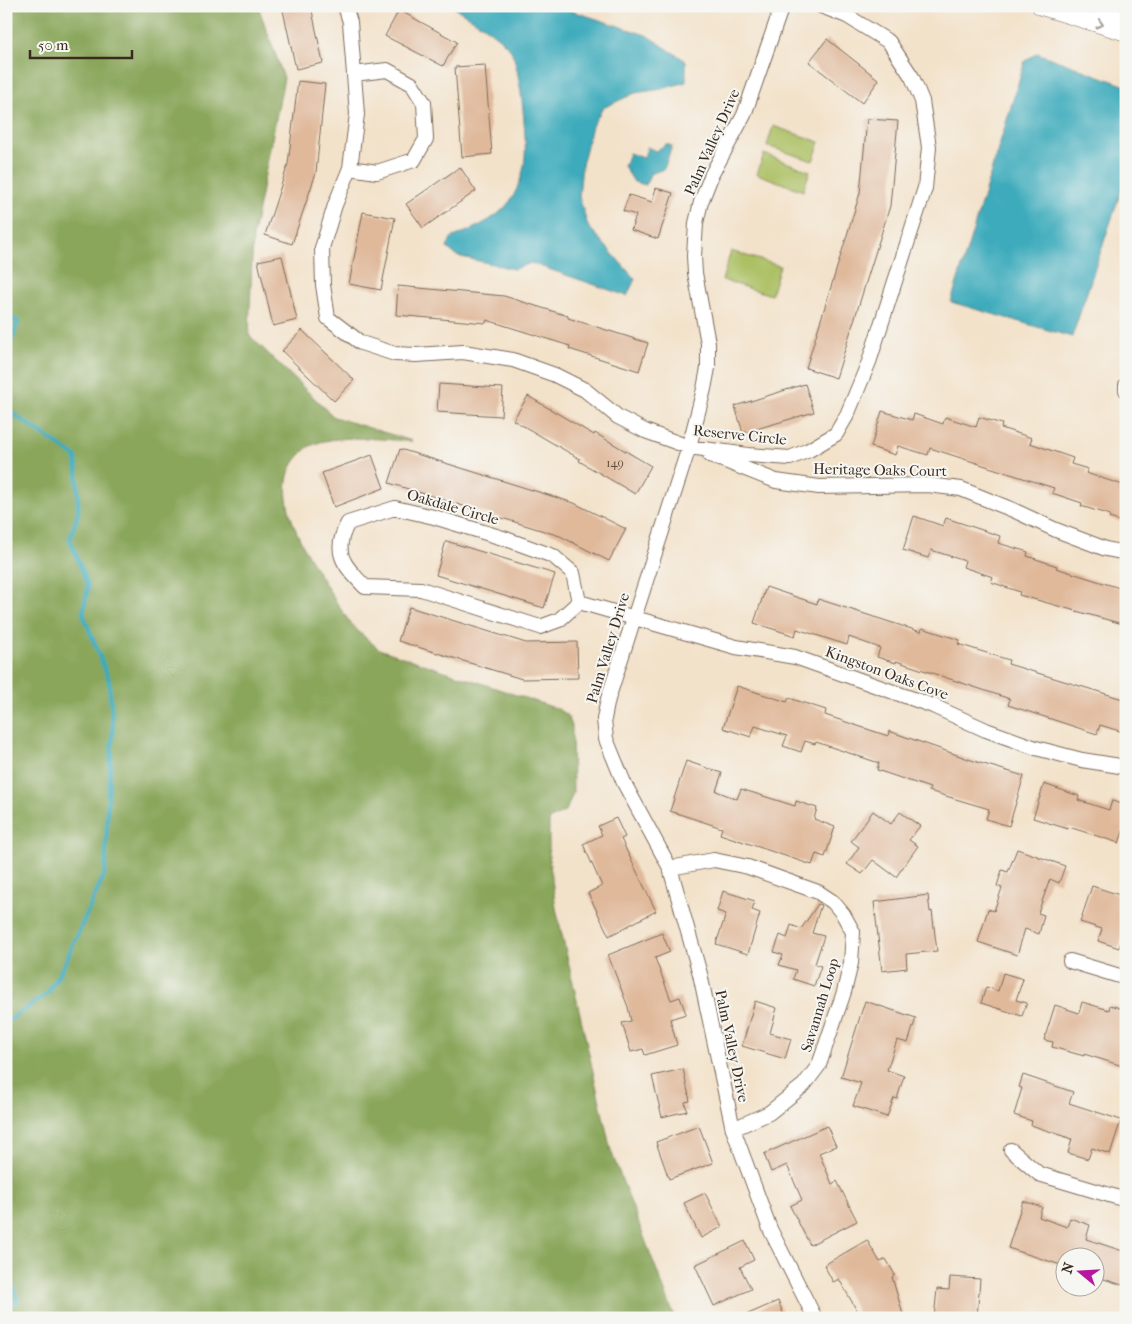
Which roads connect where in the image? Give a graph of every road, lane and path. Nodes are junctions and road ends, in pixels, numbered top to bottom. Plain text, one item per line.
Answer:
1 (345, 6) edge
2 (782, 6) edge
3 (821, 6) edge
4 (1041, 6) edge
5 (1100, 6) edge
6 (1126, 14) edge
7 (1126, 32) edge
8 (354, 74) junction
9 (350, 168) junction
10 (1126, 385) edge
11 (1126, 390) edge
12 (689, 447) junction
13 (1126, 553) edge
14 (579, 602) junction
15 (634, 617) junction
16 (1126, 767) edge
17 (670, 868) junction
18 (1070, 960) dead end
19 (1126, 978) edge
20 (733, 1129) junction
21 (1011, 1150) dead end
22 (1126, 1200) edge
23 (815, 1318) edge

1 - 8 street, Reserve Circle
2 - 12 street, Palm Valley Drive
3 - 12 street, Reserve Circle
4 -> 7 main road
5 - 6 main road
8 - 9 street, Reserve Circle
8 - 9 street
9 - 12 street, Reserve Circle
10 - 11 street
12 - 13 street, Heritage Oaks Court
12 - 15 street, Palm Valley Drive
14 - 14 street, Oakdale Circle
14 - 15 street
15 - 16 street, Kingston Oaks Cove
15 - 17 street, Palm Valley Drive
17 - 20 street, Palm Valley Drive
17 - 20 street, Savannah Loop
18 - 19 street
20 - 23 street, Palm Valley Drive
21 - 22 street

